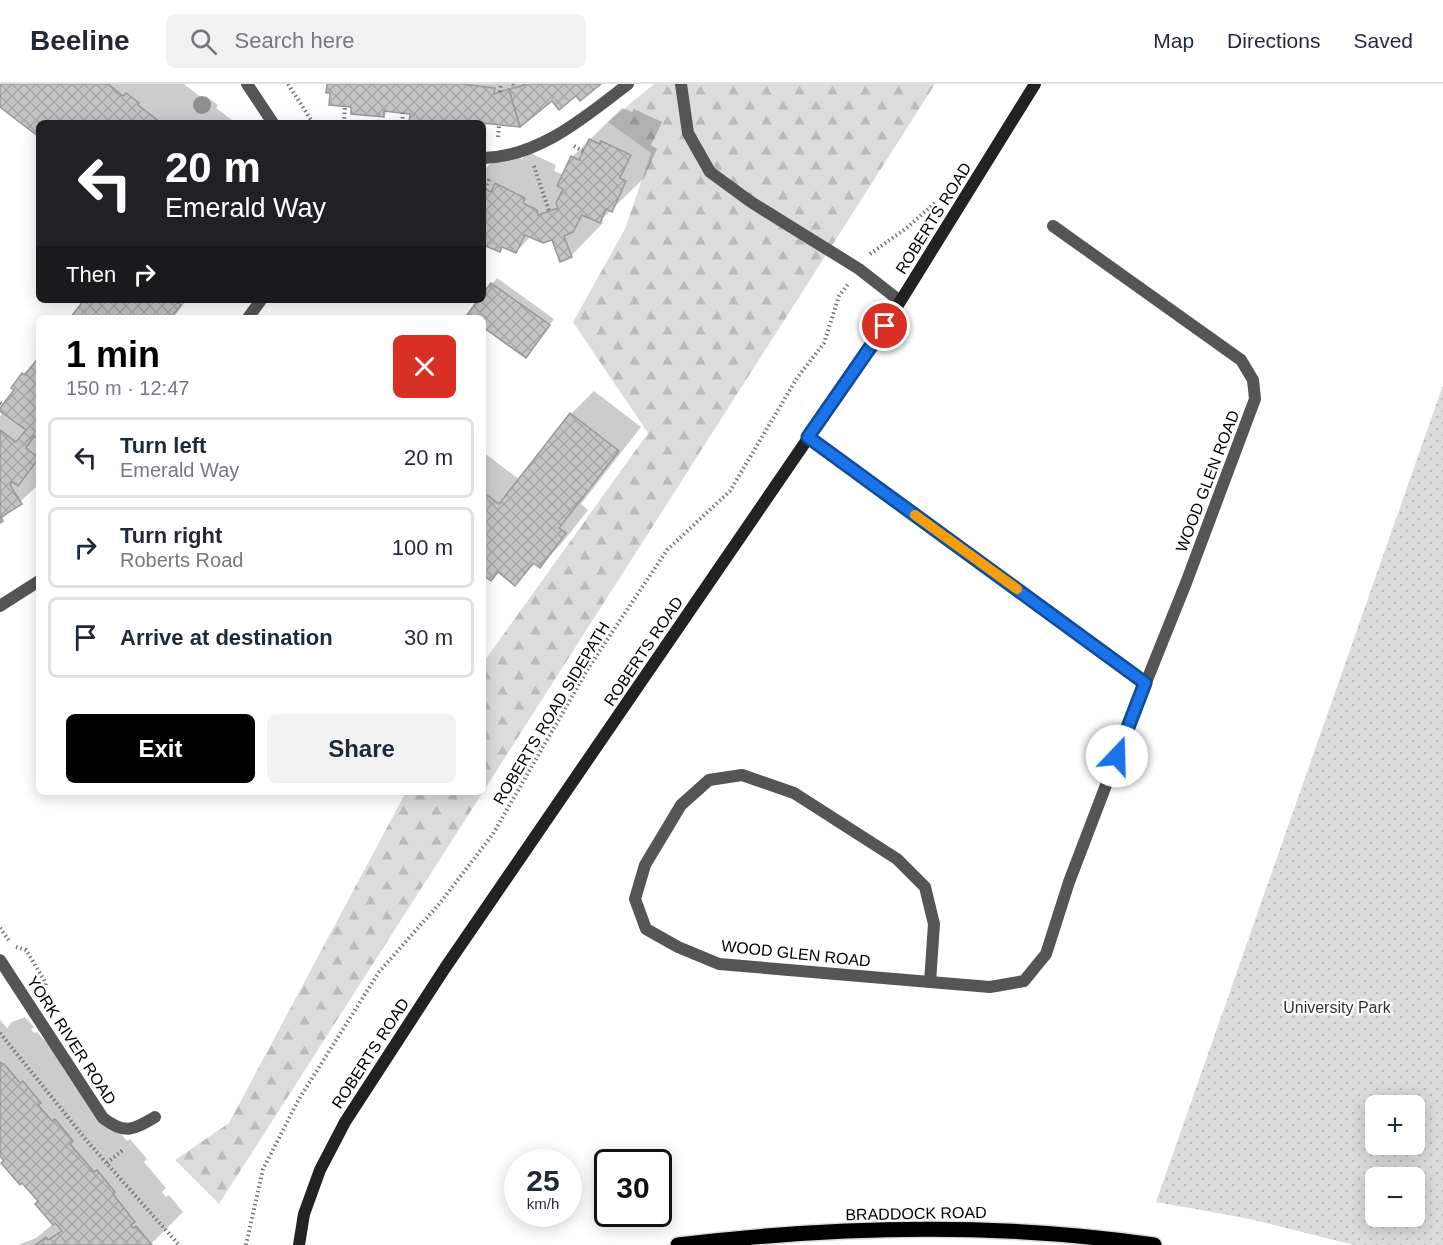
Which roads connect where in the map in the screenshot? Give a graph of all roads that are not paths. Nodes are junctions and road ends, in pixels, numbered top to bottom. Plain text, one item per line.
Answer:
1 (247, 84) edge
2 (628, 84) edge
3 (681, 84) edge
4 (1035, 84) edge
5 (271, 120) edge
6 (486, 158) edge
7 (1053, 226) dead end
8 (900, 301) junction
9 (808, 437) junction
10 (36, 583) edge
11 (0, 606) edge
12 (1143, 688) junction
13 (0, 960) edge
14 (930, 982) junction
15 (155, 1117) dead end
16 (299, 1245) edge
17 (678, 1245) edge
18 (1154, 1245) edge

1 - 5 street
2 - 6 street
3 - 8 street
4 - 8 main road, ROBERTS ROAD
7 - 12 street, WOOD GLEN ROAD
8 - 9 main road, ROBERTS ROAD
9 - 12 street
9 - 16 main road, ROBERTS ROAD
10 - 11 street
12 - 14 street, WOOD GLEN ROAD
13 - 15 street, YORK RIVER ROAD
14 - 14 street, WOOD GLEN ROAD
17 - 18 main road, BRADDOCK ROAD

